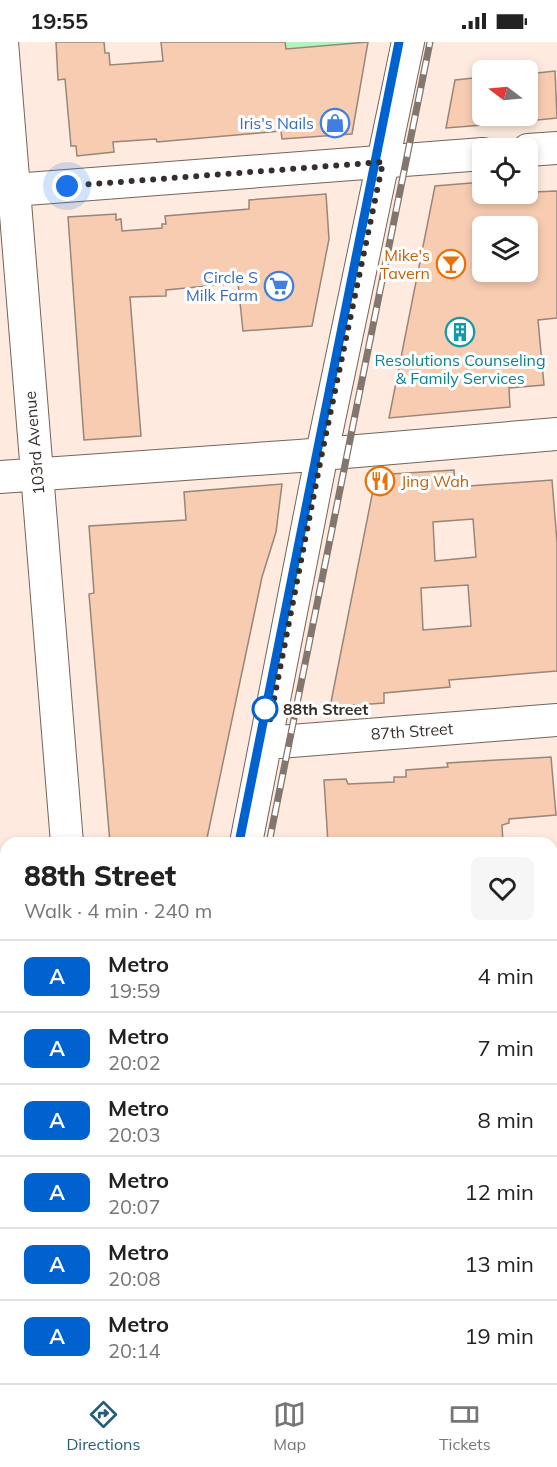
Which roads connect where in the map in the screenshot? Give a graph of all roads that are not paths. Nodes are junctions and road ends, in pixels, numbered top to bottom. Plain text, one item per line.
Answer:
1 (2, 42) edge
2 (408, 42) edge
3 (557, 148) edge
4 (538, 149) edge
5 (472, 155) edge
6 (383, 162) junction
7 (7, 191) edge
8 (557, 434) edge
9 (322, 453) junction
10 (36, 474) junction
11 (0, 477) edge
12 (557, 720) edge
13 (266, 743) junction
14 (66, 837) edge
15 (247, 837) edge

1 - 7 street, 103rd Avenue
2 - 6 street
3 - 4 street
5 - 6 street
6 - 7 street
6 - 9 street
7 - 10 street, 103rd Avenue
8 - 9 street
9 - 10 street
9 - 13 street
10 - 11 street
10 - 14 street, 103rd Avenue
12 - 13 street, 87th Street
13 - 15 street

